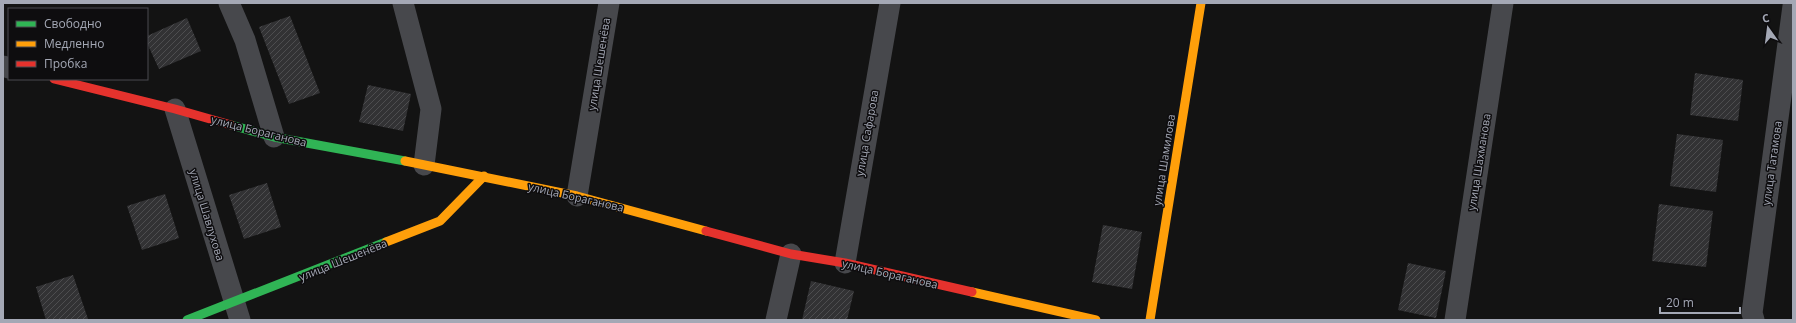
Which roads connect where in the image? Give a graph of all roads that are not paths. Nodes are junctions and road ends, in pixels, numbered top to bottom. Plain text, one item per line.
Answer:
1 (229, 3) edge
2 (403, 3) edge
3 (609, 3) edge
4 (890, 3) edge
5 (1201, 3) edge
6 (1503, 3) edge
7 (1793, 6) edge
8 (58, 80) edge
9 (175, 109) junction
10 (274, 137) junction
11 (424, 165) junction
12 (484, 176) junction
13 (577, 196) junction
14 (792, 254) junction
15 (845, 263) junction
16 (237, 312) edge
17 (187, 320) edge
18 (776, 320) edge
19 (1096, 320) edge
20 (1150, 320) edge
21 (1455, 320) edge
22 (1754, 320) edge

1 - 10 street
2 - 11 street
3 - 13 street, улица Шешенёва
4 - 15 street, улица Сафарова
5 - 20 street, улица Шамилова
6 - 21 street, улица Шахманова
7 - 22 street, улица Татамова
8 - 9 street, улица Бораганова
9 - 10 street, улица Бораганова
9 - 16 street, улица Шавлухова
10 - 11 street, улица Бораганова
11 - 12 street, улица Бораганова
12 - 13 street, улица Бораганова
12 - 16 street, улица Шешенёва
13 - 14 street, улица Бораганова
14 - 15 street, улица Бораганова
14 - 18 street
15 - 19 street, улица Бораганова
16 - 17 street, улица Шешенёва

